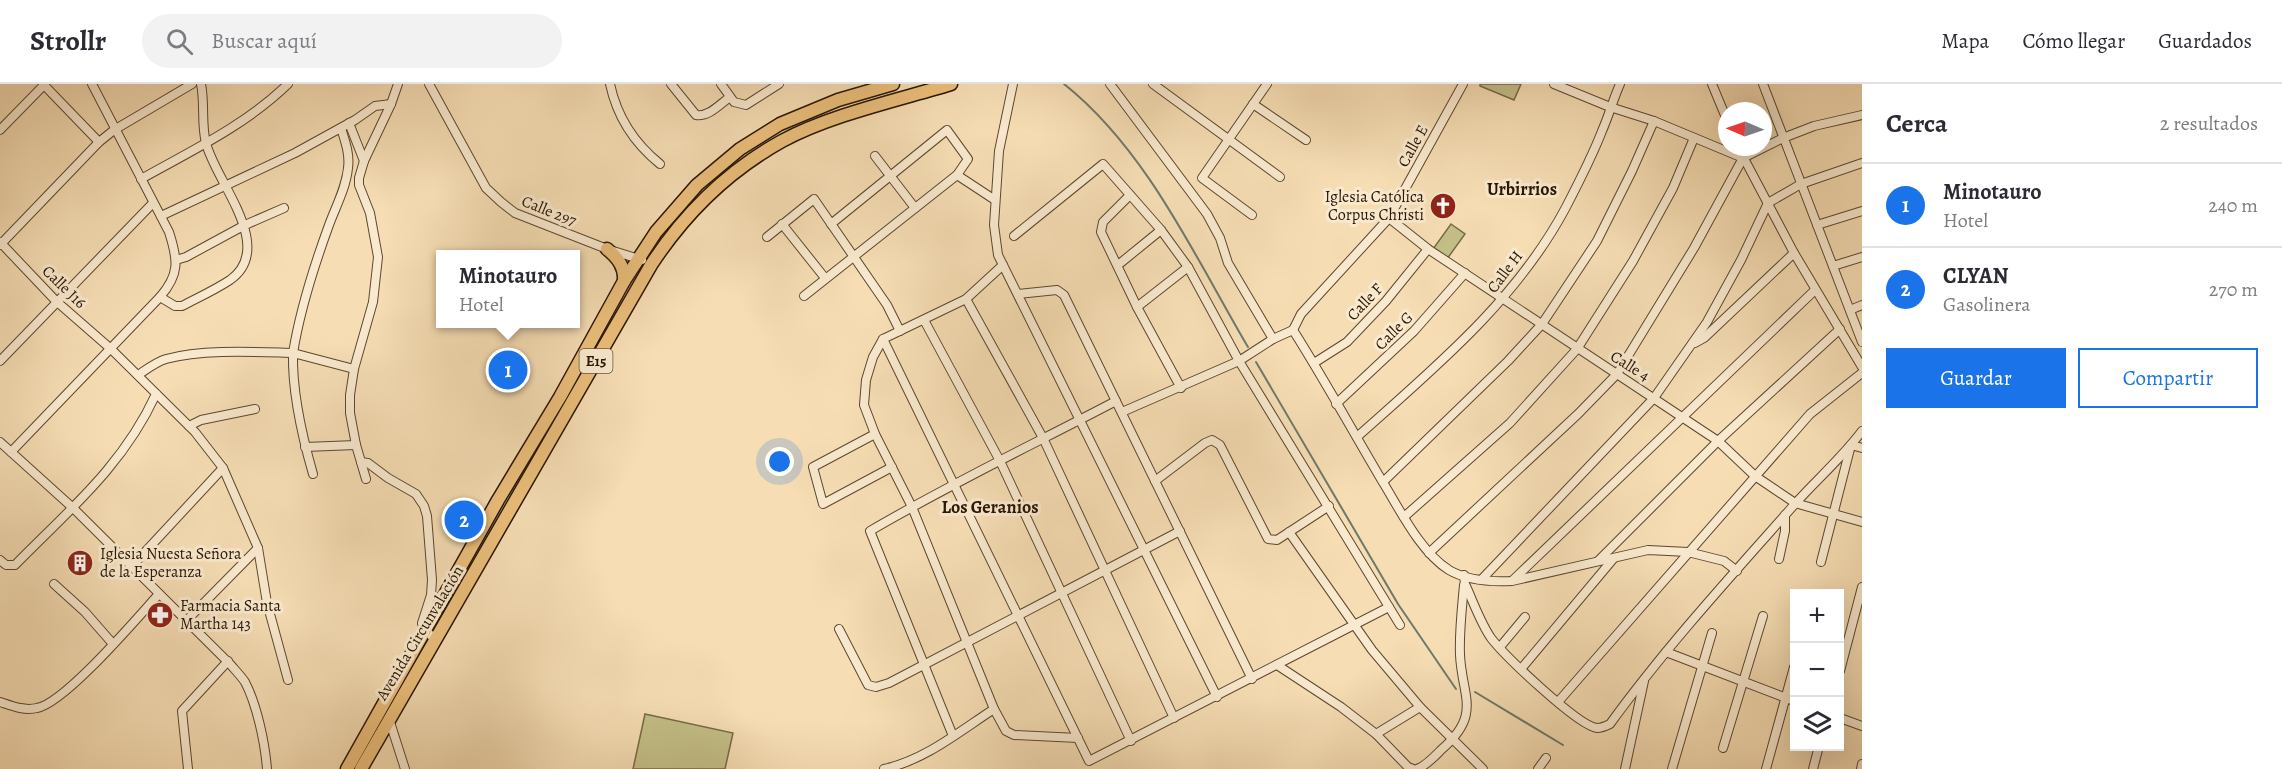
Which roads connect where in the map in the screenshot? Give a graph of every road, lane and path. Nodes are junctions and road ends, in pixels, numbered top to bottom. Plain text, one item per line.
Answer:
1 (44, 84) edge
2 (92, 84) edge
3 (192, 84) edge
4 (201, 84) edge
5 (288, 84) edge
6 (398, 84) edge
7 (429, 84) edge
8 (610, 84) edge
9 (671, 84) edge
10 (721, 84) edge
11 (779, 84) edge
12 (893, 84) edge
13 (951, 84) edge
14 (1013, 84) edge
15 (1110, 84) edge
16 (1153, 84) edge
17 (1267, 84) edge
18 (1463, 84) edge
19 (1554, 84) edge
20 (1620, 84) edge
21 (1712, 84) edge
22 (1763, 84) edge
23 (1567, 87) edge
24 (730, 97) junction
25 (1720, 102) edge
26 (391, 104) junction
27 (1253, 104) junction
28 (1610, 107) junction
29 (1862, 115) edge
30 (1654, 121) junction
31 (349, 123) junction
32 (341, 128) junction
33 (0, 130) edge
34 (114, 130) junction
35 (1694, 138) junction
36 (1783, 138) junction
37 (1306, 140) dead end
38 (1228, 141) junction
39 (99, 142) junction
40 (206, 144) junction
41 (875, 156) dead end
42 (1743, 158) junction
43 (363, 161) junction
44 (1862, 163) edge
45 (660, 164) dead end
46 (957, 175) junction
47 (890, 176) junction
48 (1280, 177) dead end
49 (141, 179) junction
50 (1801, 184) junction
51 (226, 187) junction
52 (1130, 195) junction
53 (995, 200) junction
54 (153, 202) junction
55 (1768, 203) junction
56 (284, 208) dead end
57 (915, 208) junction
58 (1862, 211) edge
59 (1252, 215) dead end
60 (161, 216) junction
61 (1389, 218) junction
62 (782, 224) junction
63 (831, 224) junction
64 (245, 225) junction
65 (1816, 225) junction
66 (1161, 230) junction
67 (1014, 236) dead end
68 (767, 237) dead end
69 (1, 243) edge
70 (607, 249) junction
71 (1428, 249) junction
72 (1794, 254) junction
73 (853, 256) junction
74 (1862, 256) edge
75 (639, 258) junction
76 (176, 260) junction
77 (651, 265) junction
78 (1004, 265) junction
79 (1118, 265) junction
80 (1833, 266) junction
81 (1188, 267) junction
82 (1465, 273) junction
83 (825, 278) junction
84 (624, 281) junction
85 (1815, 290) junction
86 (1018, 294) junction
87 (804, 296) dead end
88 (160, 297) junction
89 (1503, 298) junction
90 (966, 299) junction
91 (57, 301) junction
92 (1862, 305) edge
93 (1137, 307) junction
94 (1850, 309) junction
95 (924, 320) junction
96 (1542, 324) junction
97 (1840, 329) junction
98 (1293, 330) junction
99 (900, 331) junction
100 (883, 339) junction
101 (1273, 339) junction
102 (1862, 342) edge
103 (1692, 345) junction
104 (111, 349) junction
105 (1577, 349) junction
106 (293, 353) junction
107 (0, 361) edge
108 (1239, 361) junction
109 (1314, 363) junction
110 (1862, 367) edge
111 (354, 369) junction
112 (1862, 373) edge
113 (1617, 374) junction
114 (138, 375) junction
115 (1180, 388) junction
116 (156, 394) junction
117 (1654, 398) junction
118 (1116, 401) junction
119 (1336, 404) junction
120 (255, 409) dead end
121 (1122, 412) junction
122 (1683, 417) junction
123 (1080, 420) junction
124 (189, 426) junction
125 (1862, 431) edge
126 (875, 434) junction
127 (1357, 437) junction
128 (1043, 438) junction
129 (1718, 441) junction
130 (0, 442) edge
131 (356, 445) junction
132 (1851, 446) junction
133 (305, 447) junction
134 (1862, 448) edge
135 (11, 452) junction
136 (361, 462) junction
137 (1000, 462) junction
138 (892, 467) junction
139 (224, 468) junction
140 (313, 474) dead end
141 (1755, 476) junction
142 (366, 479) dead end
143 (1155, 481) junction
144 (1383, 482) junction
145 (954, 483) junction
146 (1796, 503) junction
147 (1329, 506) junction
148 (912, 507) junction
149 (73, 508) junction
150 (1833, 514) junction
151 (1785, 515) junction
152 (1404, 517) junction
153 (1862, 522) edge
154 (1180, 531) junction
155 (1289, 532) junction
156 (258, 548) junction
157 (1144, 549) junction
158 (1689, 552) junction
159 (1429, 553) junction
160 (1614, 558) junction
161 (1779, 559) dead end
162 (0, 560) edge
163 (1598, 561) junction
164 (1821, 562) dead end
165 (132, 566) junction
166 (1106, 569) junction
167 (1737, 571) junction
168 (1464, 579) junction
169 (1482, 579) junction
170 (1512, 581) junction
171 (54, 584) dead end
172 (1862, 587) edge
173 (1062, 593) junction
174 (159, 594) junction
175 (1389, 607) junction
176 (1018, 615) junction
177 (1763, 616) dead end
178 (1525, 617) dead end
179 (186, 621) junction
180 (1400, 625) dead end
181 (1355, 626) junction
182 (840, 629) dead end
183 (426, 631) junction
184 (1712, 633) dead end
185 (436, 641) junction
186 (967, 642) junction
187 (113, 644) junction
188 (1500, 647) junction
189 (1666, 652) junction
190 (1844, 653) edge
191 (228, 661) junction
192 (924, 665) junction
193 (1277, 665) junction
194 (1702, 666) junction
195 (1521, 669) junction
196 (1644, 676) junction
197 (1252, 678) junction
198 (288, 680) dead end
199 (1743, 681) junction
200 (1790, 682) edge
201 (1217, 697) junction
202 (1786, 697) junction
203 (1790, 699) edge
204 (0, 702) edge
205 (385, 702) junction
206 (1557, 702) junction
207 (1420, 707) junction
208 (994, 709) junction
209 (389, 718) junction
210 (1174, 718) junction
211 (1844, 720) edge
212 (1862, 726) edge
213 (1376, 734) junction
214 (953, 736) junction
215 (1078, 738) junction
216 (1452, 740) junction
217 (1131, 741) junction
218 (1723, 748) dead end
219 (1818, 751) edge
220 (1546, 758) dead end
221 (1862, 764) edge
222 (1089, 765) edge
223 (188, 769) edge
224 (267, 769) edge
225 (347, 769) edge
226 (361, 769) edge
227 (405, 769) edge
228 (884, 769) edge
229 (1415, 769) edge
230 (1483, 769) edge
231 (1538, 769) edge
232 (1625, 769) edge
233 (1672, 769) edge
234 (1766, 769) edge
235 (1813, 769) edge
236 (1861, 769) edge

1 - 33 street
1 - 39 street
2 - 34 street
3 - 34 street
4 - 40 street
5 - 40 street
6 - 26 street
7 - 70 street, Calle 297
8 - 45 street
9 - 24 street
10 - 24 street
11 - 24 street
12 - 75 highway, Avenida Circunvalación / E15
13 - 77 highway, Avenida Circunvalación / E15
14 - 53 street
15 - 101 street
16 - 38 street
17 - 27 street
18 - 61 street, Calle E
19 - 23 street
20 - 28 street, Calle H
21 - 25 street
22 - 36 street
23 - 28 street
26 - 31 street
26 - 43 street
27 - 37 street
27 - 38 street
28 - 30 street
28 - 89 street, Calle H
29 - 36 street
30 - 35 street
30 - 96 street
31 - 32 street
31 - 43 street
32 - 51 street
32 - 106 street
34 - 39 street
34 - 49 street
35 - 42 street
35 - 105 street
36 - 42 street
36 - 50 street
38 - 48 street
38 - 59 street
39 - 69 street
40 - 49 street
40 - 51 street
41 - 47 street
42 - 55 street
42 - 113 street
43 - 111 street
44 - 50 street
46 - 47 street
46 - 53 street
46 - 57 street
47 - 57 street
47 - 63 street
49 - 54 street
50 - 55 street
50 - 65 street
51 - 60 street
51 - 64 street
52 - 66 street
52 - 67 street
52 - 79 street
53 - 78 street
54 - 60 street
54 - 91 street
55 - 72 street
55 - 103 street
56 - 64 street
57 - 73 street
58 - 65 street
60 - 76 street
61 - 71 street, Calle 4
61 - 98 street, Calle E
62 - 63 street
62 - 68 street
62 - 83 street
63 - 73 street
64 - 76 street
64 - 88 street
65 - 80 street
66 - 79 street
66 - 81 street
69 - 91 street, Calle J16
70 - 75 street, Calle 297
70 - 84 highway
71 - 82 street, Calle 4
71 - 109 street, Calle F
72 - 85 street
72 - 103 street
73 - 83 street
73 - 99 street
74 - 80 street
75 - 77 street, Calle 297
75 - 84 highway, Avenida Circunvalación / E15
76 - 88 street
77 - 185 highway, Avenida Circunvalación / E15
78 - 86 street
78 - 90 street
79 - 93 street
80 - 94 street
81 - 93 street
81 - 108 street
82 - 89 street, Calle 4
82 - 119 street, Calle G
83 - 87 street
84 - 183 highway, Avenida Circunvalación / E15
85 - 97 street
85 - 122 street
86 - 118 street
86 - 123 street
88 - 104 street
89 - 96 street, Calle 4
89 - 127 street, Calle H
90 - 95 street
90 - 128 street
91 - 104 street, Calle J16
91 - 107 street
92 - 94 street
93 - 115 street
94 - 102 street
95 - 99 street
95 - 137 street
96 - 105 street, Calle 4
96 - 144 street
97 - 110 street
97 - 129 street
98 - 101 street
98 - 109 street
99 - 100 street
100 - 126 street
100 - 145 street
101 - 108 street
103 - 117 street
104 - 114 street, Calle J16
104 - 135 street
105 - 113 street, Calle 4
105 - 152 street
106 - 111 street
106 - 114 street
106 - 133 street
108 - 115 street
108 - 147 street
109 - 119 street
111 - 131 street
112 - 141 street
113 - 117 street, Calle 4
113 - 159 street
114 - 116 street, Calle J16
115 - 121 street
116 - 124 street, Calle J16
116 - 149 street
117 - 122 street, Calle 4
117 - 169 street
118 - 121 street
118 - 123 street
119 - 127 street
120 - 124 street
121 - 143 street
122 - 129 street, Calle 4
122 - 170 street
123 - 128 street
123 - 157 street
124 - 139 street, Calle J16
125 - 132 street
126 - 138 street
126 - 138 street
127 - 144 street
128 - 137 street
128 - 166 street
129 - 141 street, Calle 4
129 - 163 street
130 - 135 street
131 - 133 street
131 - 136 street
132 - 134 street
132 - 146 street
132 - 150 street
133 - 140 street
135 - 149 street
136 - 142 street
136 - 183 street
137 - 145 street
137 - 173 street
138 - 148 street
139 - 156 street, Calle J16
139 - 165 street
141 - 146 street, Calle 4
141 - 158 street
143 - 154 street
143 - 155 street
144 - 152 street
145 - 148 street
145 - 176 street
146 - 150 street, Calle 4
146 - 151 street
147 - 155 street
147 - 175 street
148 - 186 street
148 - 192 street
149 - 162 street
149 - 165 street
150 - 153 street, Calle 4
150 - 164 street
151 - 161 street
151 - 167 street
152 - 159 street
154 - 157 street
154 - 197 street
155 - 181 street
156 - 179 street
156 - 198 street, Calle J16
157 - 166 street
157 - 201 street
158 - 160 street
158 - 167 street
158 - 206 street
159 - 168 street
160 - 163 street
160 - 195 street
163 - 170 street
165 - 174 street
166 - 173 street
166 - 210 street
167 - 189 street
168 - 169 street
168 - 188 street
168 - 216 street
169 - 170 street
171 - 187 street
172 - 190 street
173 - 176 street
173 - 217 street
174 - 179 street
174 - 187 street
175 - 180 street
175 - 181 street
176 - 186 street
176 - 215 street
177 - 199 street
178 - 188 street
179 - 191 street
181 - 193 street
181 - 207 street
182 - 192 street
183 - 185 street
183 - 205 highway, Avenida Circunvalación / E15
184 - 194 street
185 - 209 highway, Avenida Circunvalación / E15
186 - 192 street
186 - 208 street
187 - 204 street
188 - 195 street
189 - 194 street
189 - 196 street
191 - 223 street
191 - 224 street
192 - 214 street
193 - 197 street
193 - 213 street
194 - 199 street
194 - 233 street
195 - 206 street
196 - 206 street
196 - 232 street
197 - 201 street
199 - 202 street
199 - 218 street
200 - 202 street
201 - 210 street
202 - 203 street
202 - 234 street
205 - 209 street
205 - 225 highway, Avenida Circunvalación / E15
207 - 213 street
207 - 216 street
208 - 214 street
208 - 215 street
209 - 226 highway, Avenida Circunvalación / E15
209 - 227 street
210 - 217 street
211 - 212 street
213 - 229 street
214 - 228 street
215 - 222 street
216 - 229 street
216 - 230 street
217 - 222 street
219 - 235 street
220 - 231 street
221 - 236 street

